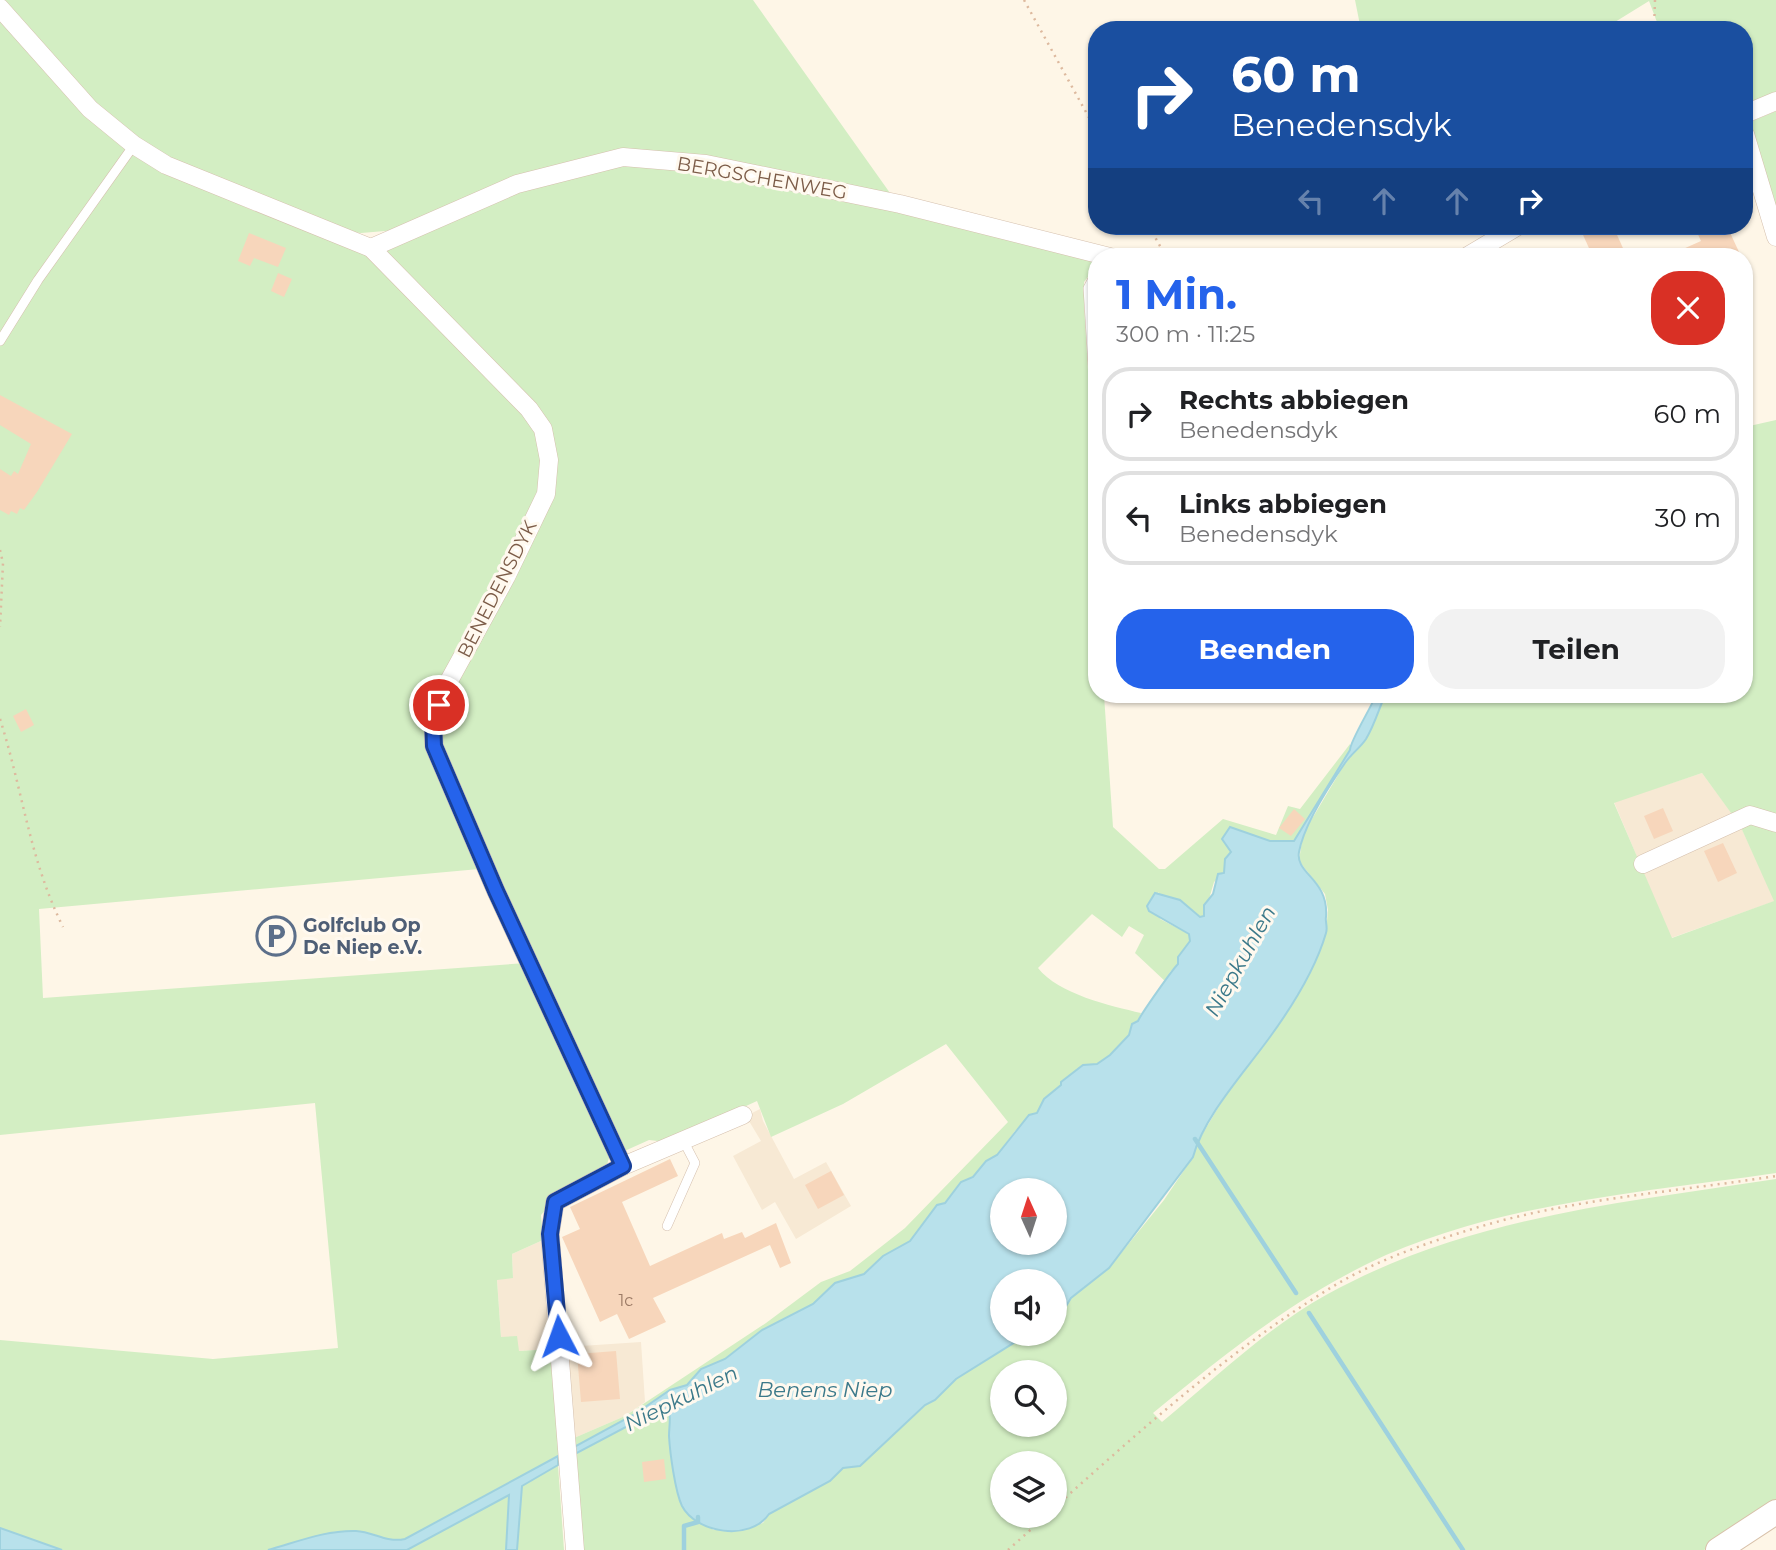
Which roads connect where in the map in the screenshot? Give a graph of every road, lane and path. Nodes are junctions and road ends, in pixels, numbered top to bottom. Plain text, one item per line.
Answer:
1 (1024, 0) edge
2 (1655, 0) edge
3 (0, 8) edge
4 (1654, 21) edge
5 (1776, 101) edge
6 (1753, 111) edge
7 (1088, 116) edge
8 (134, 145) junction
9 (1753, 161) edge
10 (1503, 235) edge
11 (1776, 237) edge
12 (371, 248) junction
13 (1481, 248) edge
14 (1088, 251) edge
15 (0, 341) edge
16 (0, 550) edge
17 (0, 627) edge
18 (0, 719) edge
19 (1776, 823) edge
20 (1643, 864) dead end
21 (63, 926) dead end
22 (743, 1115) dead end
23 (683, 1140) junction
24 (623, 1166) junction
25 (1776, 1176) edge
26 (667, 1226) dead end
27 (1067, 1496) edge
28 (1776, 1512) edge
29 (1033, 1528) edge
30 (575, 1550) edge
31 (1008, 1550) edge
32 (1717, 1550) edge

1 - 7 path
2 - 4 path
3 - 8 street
5 - 6 street
8 - 12 street
8 - 15 lane
9 - 11 street
10 - 13 street
12 - 14 street, BERGSCHENWEG
12 - 24 street, BENEDENSDYK
16 - 17 path
18 - 21 path
19 - 20 street
22 - 23 street
23 - 24 street
23 - 26 lane
24 - 30 street
25 - 27 path
28 - 32 street
29 - 31 path

